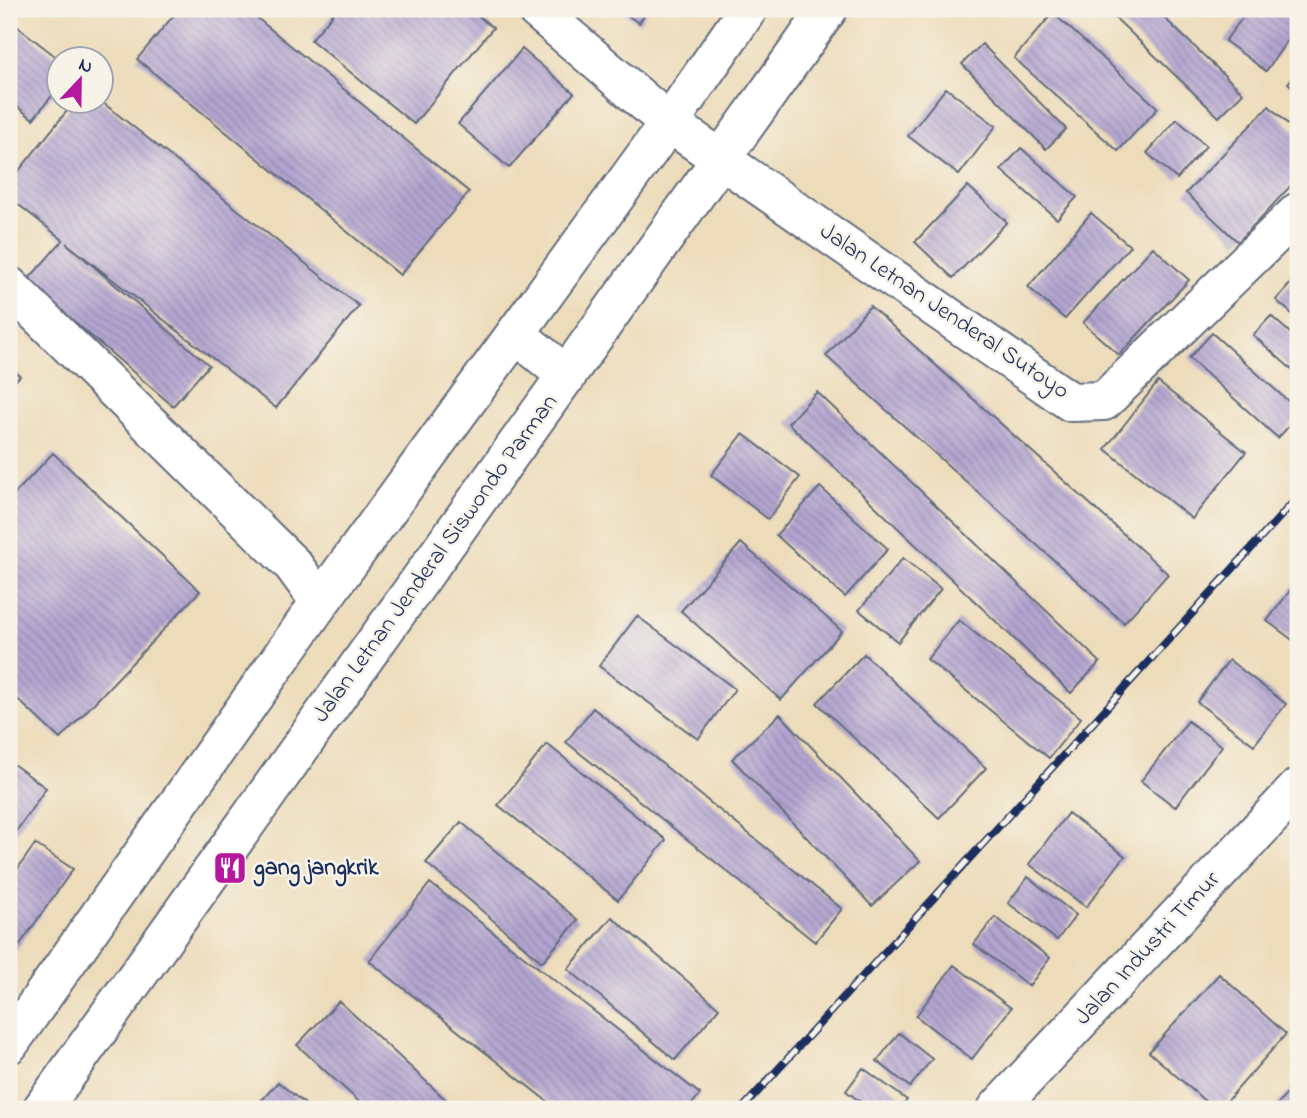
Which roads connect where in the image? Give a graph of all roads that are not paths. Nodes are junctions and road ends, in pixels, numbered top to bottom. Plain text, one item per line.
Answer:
1 (536, 9) edge
2 (748, 9) edge
3 (828, 9) edge
4 (669, 123) junction
5 (722, 159) junction
6 (1298, 212) edge
7 (9, 286) edge
8 (516, 334) junction
9 (567, 376) junction
10 (320, 602) junction
11 (1298, 788) edge
12 (9, 1044) edge
13 (42, 1109) edge
14 (997, 1109) edge

1 - 4 main road, Jalan Letnan Jenderal Sutoyo
2 - 4 main road
3 - 5 main road, Jalan Letnan Jenderal Siswondo Parman
4 - 5 main road, Jalan Letnan Jenderal Sutoyo
4 - 8 main road
5 - 6 main road, Jalan Letnan Jenderal Sutoyo
5 - 9 main road, Jalan Letnan Jenderal Siswondo Parman
7 - 10 main road
8 - 9 main road
8 - 10 main road
9 - 13 main road, Jalan Letnan Jenderal Siswondo Parman
10 - 12 main road
11 - 14 main road, Jalan Industri Timur

